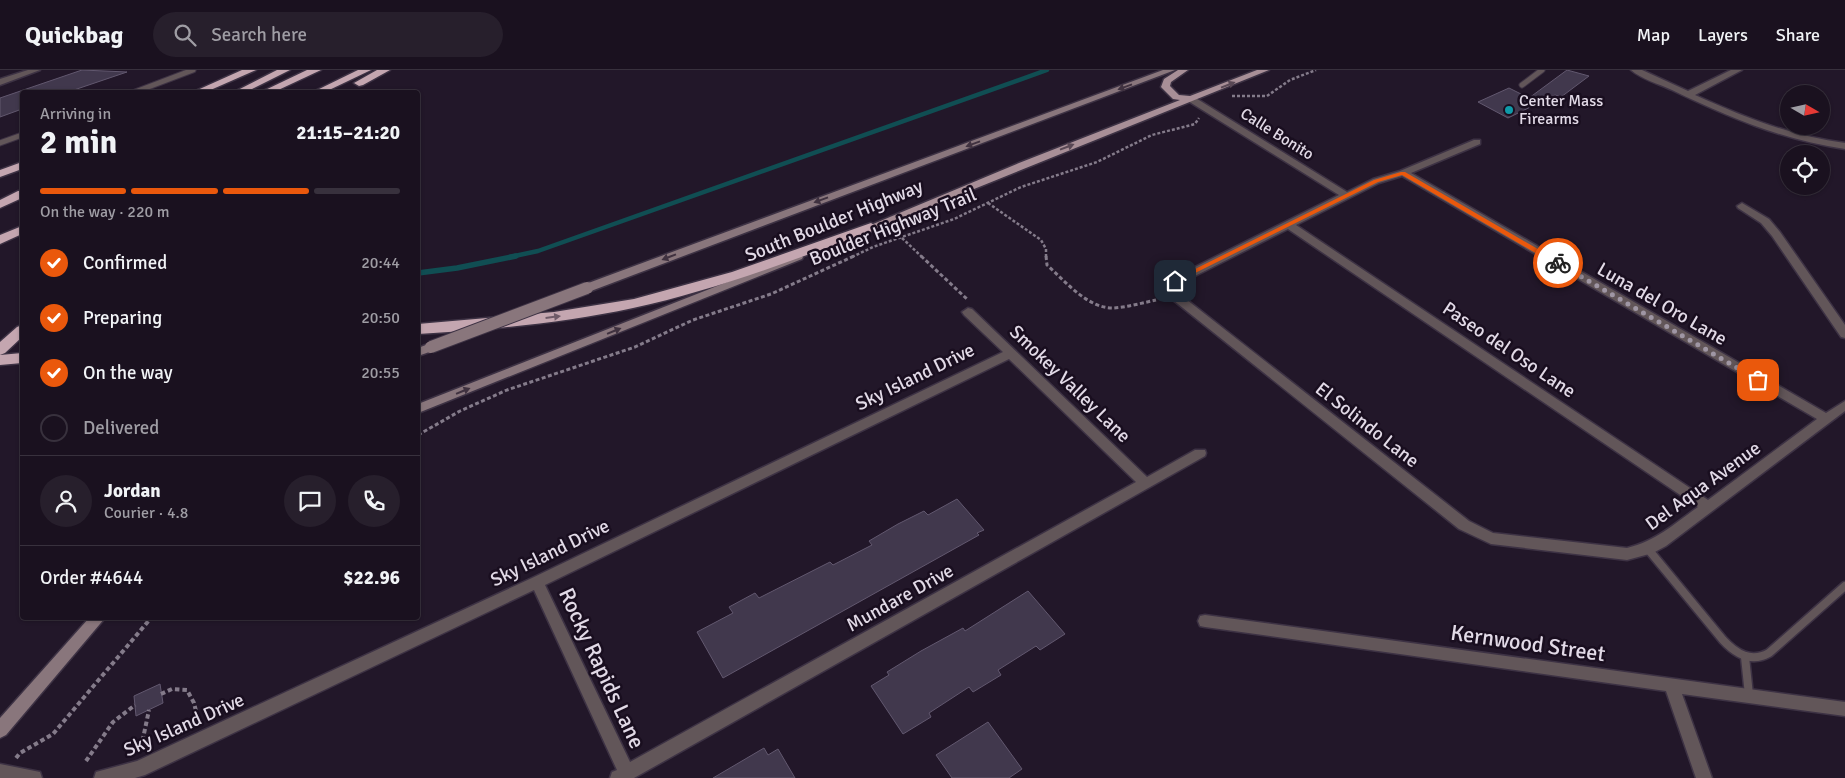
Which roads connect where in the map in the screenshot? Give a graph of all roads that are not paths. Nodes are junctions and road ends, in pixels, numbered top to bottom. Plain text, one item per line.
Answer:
1 (36, 70) edge
2 (193, 70) edge
3 (251, 70) edge
4 (285, 70) edge
5 (316, 70) edge
6 (366, 70) edge
7 (385, 70) edge
8 (1171, 70) edge
9 (1184, 70) edge
10 (1265, 70) edge
11 (1542, 70) edge
12 (1635, 70) edge
13 (1738, 70) edge
14 (0, 82) edge
15 (1522, 85) dead end
16 (140, 90) edge
17 (203, 90) edge
18 (243, 90) edge
19 (271, 90) edge
20 (322, 90) edge
21 (344, 90) edge
22 (1688, 94) junction
23 (1190, 99) junction
24 (20, 136) edge
25 (1477, 142) dead end
26 (0, 143) edge
27 (1845, 146) edge
28 (20, 166) edge
29 (1403, 173) junction
30 (0, 174) edge
31 (20, 195) edge
32 (1346, 196) junction
33 (0, 204) edge
34 (20, 204) edge
35 (1742, 206) dead end
36 (0, 213) edge
37 (1290, 226) junction
38 (871, 227) junction
39 (20, 231) edge
40 (0, 240) edge
41 (968, 312) road end
42 (420, 329) edge
43 (20, 332) edge
44 (1845, 334) edge
45 (0, 350) edge
46 (420, 351) edge
47 (1011, 353) junction
48 (20, 358) edge
49 (0, 360) edge
50 (1845, 405) edge
51 (420, 408) edge
52 (1826, 419) junction
53 (1200, 453) dead end
54 (1146, 484) junction
55 (1707, 506) junction
56 (1568, 548) joint
57 (1648, 548) junction
58 (537, 582) junction
59 (1845, 586) edge
60 (96, 620) edge
61 (1205, 622) dead end
62 (1745, 657) junction
63 (1670, 685) junction
64 (1749, 696) junction
65 (1845, 709) edge
66 (0, 730) edge
67 (2, 773) edge
68 (623, 776) edge
69 (34, 778) edge
70 (102, 778) edge
71 (1704, 778) edge

1 - 14 street
2 - 16 lane
3 - 17 highway
4 - 18 highway
5 - 19 highway
6 - 20 highway
7 - 21 highway
8 -> 46 main road, South Boulder Highway, bridge
9 - 23 main road
23 -> 10 main road, South Boulder Highway
11 - 15 lane
12 - 22 street
13 - 22 street
22 - 27 street
23 - 32 street, Calle Bonito
38 -> 23 main road, South Boulder Highway
24 - 26 lane
25 - 29 street
28 - 30 highway
29 - 32 street
29 - 52 street, Luna del Oro Lane
31 - 33 highway
32 - 37 street
34 - 36 highway
35 - 44 street
37 - 55 street, Paseo del Oso Lane
37 - 56 street, El Solindo Lane
42 -> 38 highway
51 -> 38 main road, South Boulder Highway
39 - 40 highway
41 - 47 street, Smokey Valley Lane
43 - 45 highway
47 - 54 street, Smokey Valley Lane
47 - 58 street, Sky Island Drive
48 - 49 highway
50 - 52 street, Del Aqua Avenue
52 - 55 street, Del Aqua Avenue
53 - 54 street, Mundare Drive
54 - 68 street, Mundare Drive
55 - 57 street, Del Aqua Avenue
56 - 57 street, Del Aqua Avenue
57 - 62 lane
58 - 68 street, Rocky Rapids Lane
58 - 70 street, Sky Island Drive
59 - 62 lane
60 - 66 main road
61 - 63 street, Kernwood Street
62 - 64 lane
63 - 64 street, Kernwood Street
63 - 71 street
64 - 65 street, Kernwood Street
67 - 69 street

